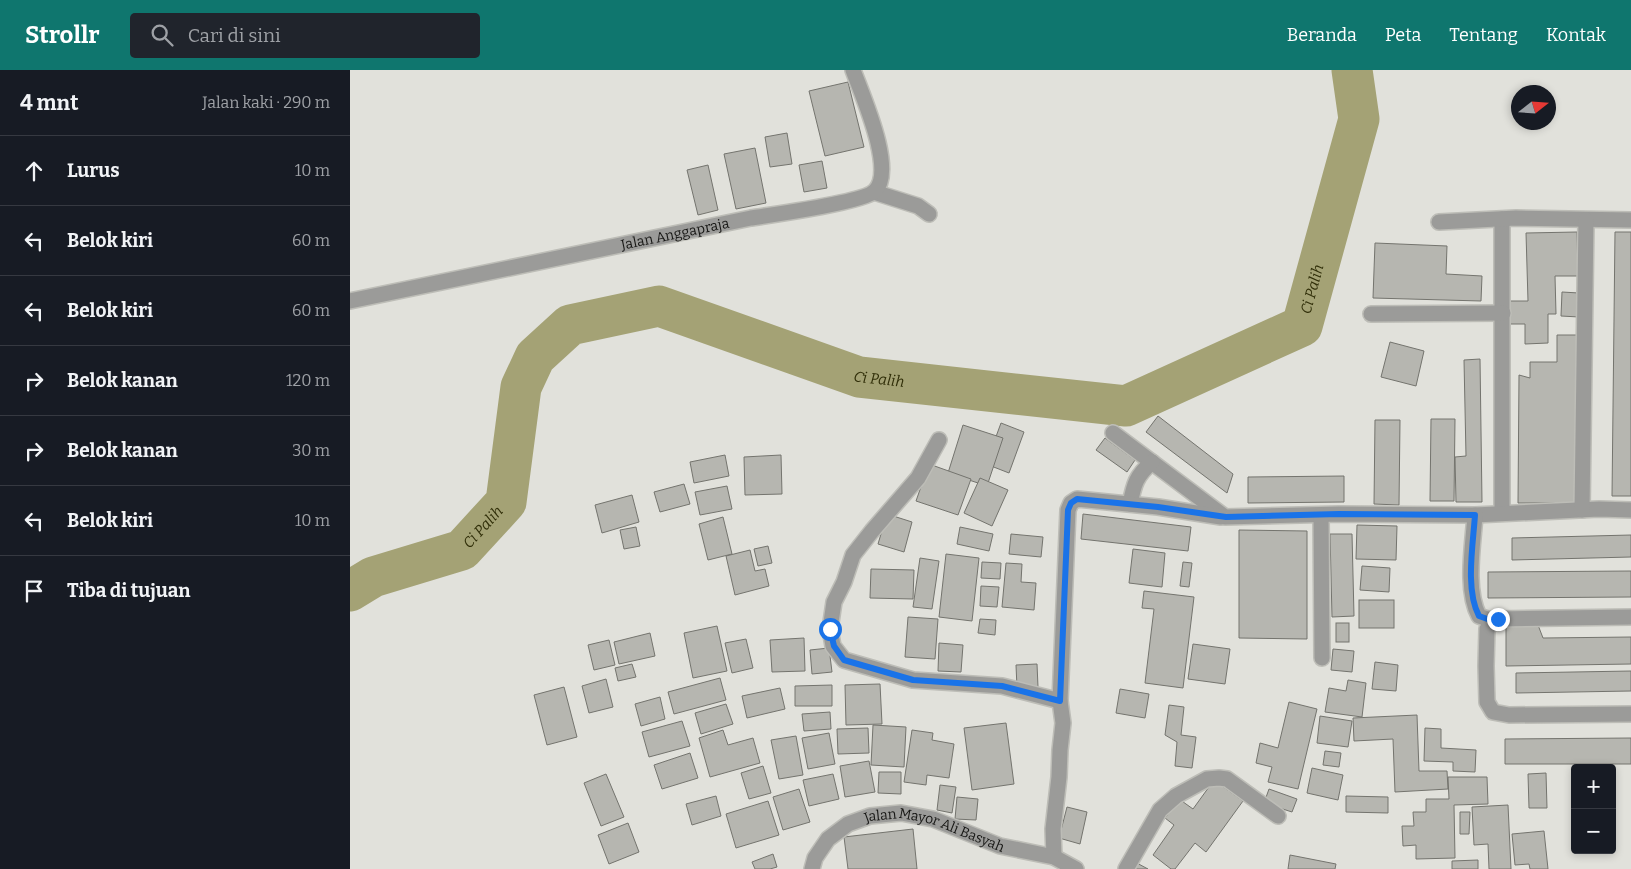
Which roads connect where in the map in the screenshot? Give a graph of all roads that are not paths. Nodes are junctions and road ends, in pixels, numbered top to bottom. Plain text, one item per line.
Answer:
1 (853, 70) edge
2 (874, 192) junction
3 (929, 214) dead end
4 (1502, 219) junction
5 (1586, 220) junction
6 (1631, 220) edge
7 (1439, 222) dead end
8 (350, 301) edge
9 (1503, 313) junction
10 (1372, 314) dead end
11 (1113, 433) dead end
12 (939, 440) dead end
13 (1152, 462) junction
14 (1130, 504) junction
15 (1582, 510) junction
16 (1631, 510) edge
17 (1502, 513) junction
18 (1321, 515) junction
19 (1475, 515) junction
20 (1226, 517) junction
21 (1631, 617) edge
22 (1493, 621) junction
23 (1322, 658) dead end
24 (1060, 701) junction
25 (1631, 714) edge
26 (1278, 816) dead end
27 (1054, 857) junction
28 (812, 869) edge
29 (1076, 869) edge
30 (1126, 869) edge

1 - 2 street
2 - 3 street
2 - 8 street, Jalan Anggapraja
4 - 5 street
4 - 7 street
4 - 9 street
5 - 6 street
5 - 15 street
9 - 10 street
9 - 17 street
11 - 13 street
12 - 24 street
13 - 14 street
13 - 20 street
14 - 20 street
14 - 24 street
15 - 16 street
15 - 17 street
17 - 19 street
18 - 19 street
18 - 20 street
18 - 23 street
19 - 22 street
21 - 22 street
22 - 25 street
24 - 27 street
26 - 30 street
27 - 28 street, Jalan Mayor Ali Basyah
27 - 29 street, Jalan Mayor Ali Basyah

